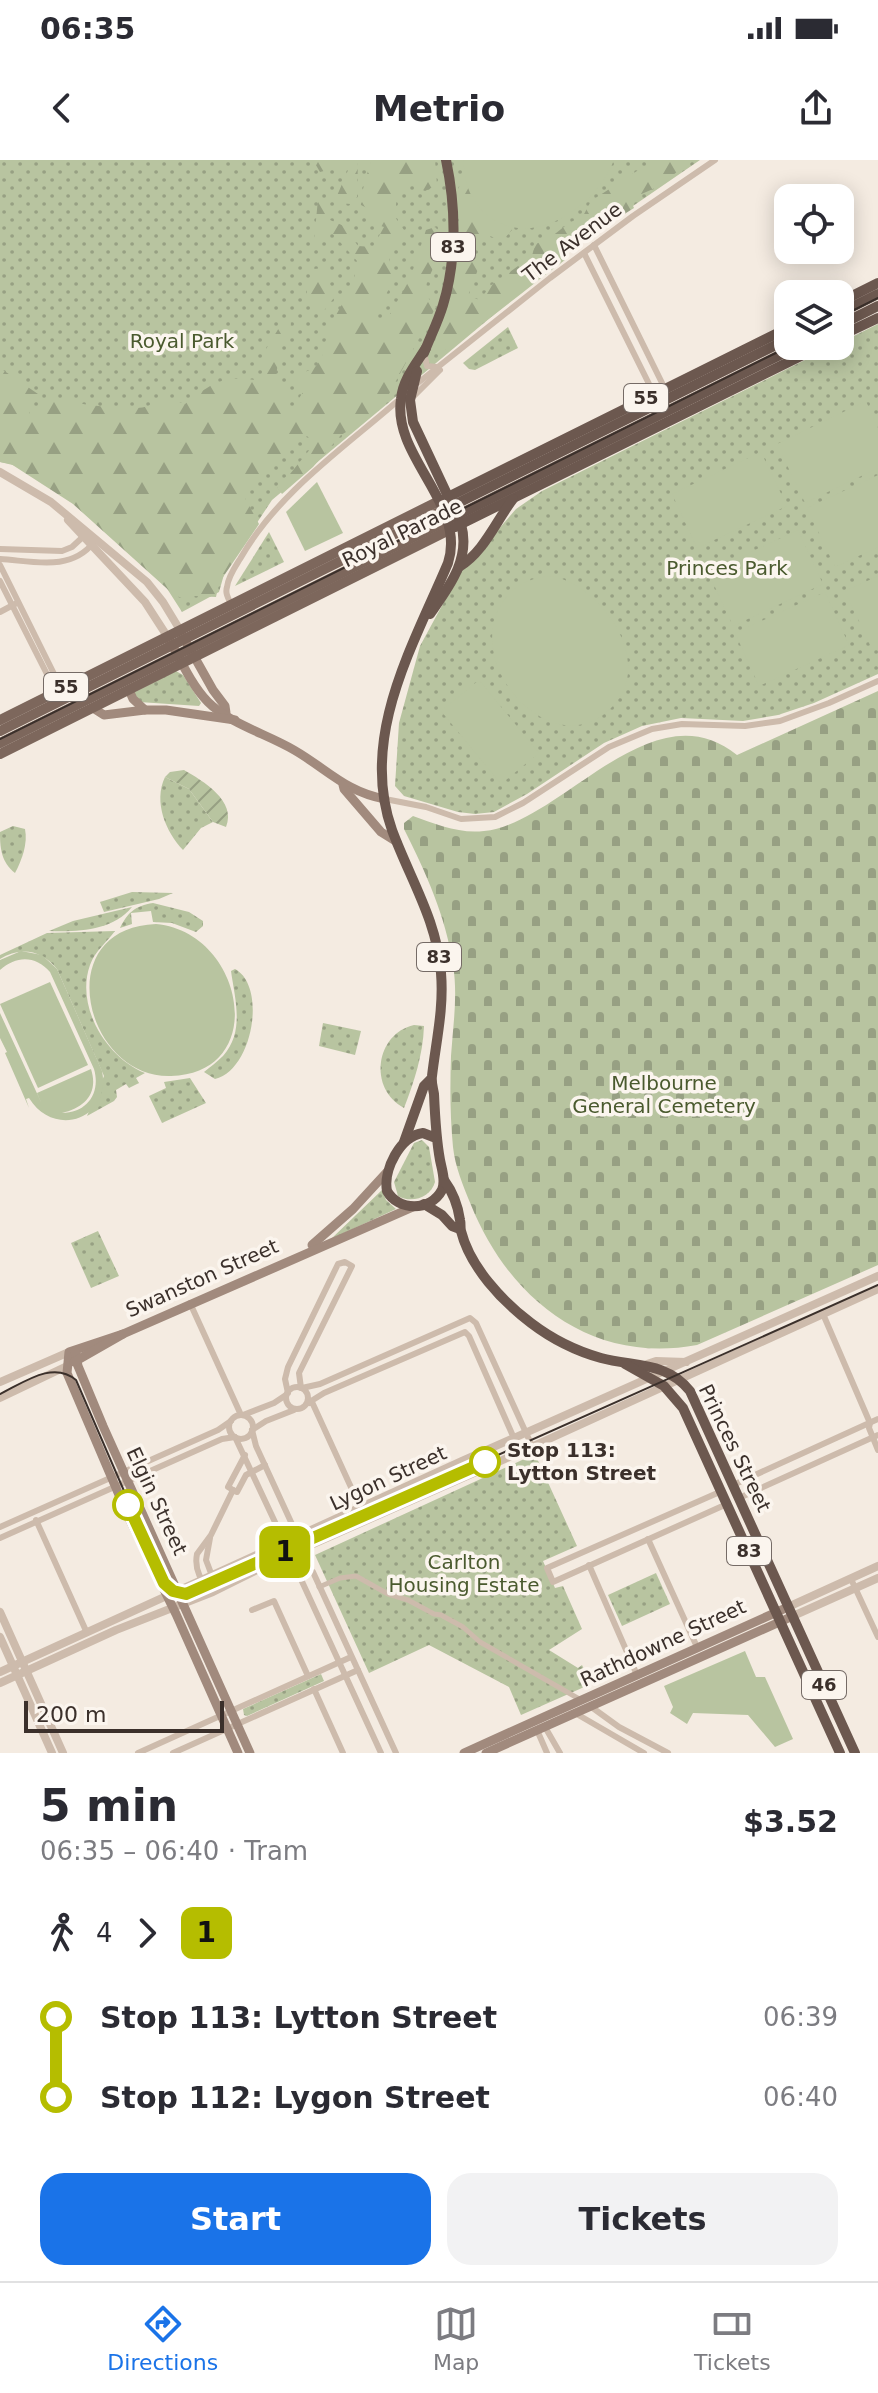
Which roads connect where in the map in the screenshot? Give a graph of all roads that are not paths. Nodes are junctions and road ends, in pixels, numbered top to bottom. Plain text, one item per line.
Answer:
1 (446, 160) edge
2 (715, 160) edge
3 (594, 245) junction
4 (584, 253) junction
5 (604, 265) junction
6 (593, 270) junction
7 (878, 283) edge
8 (878, 294) edge
9 (854, 295) edge
10 (854, 306) edge
11 (878, 306) edge
12 (854, 318) edge
13 (878, 318) edge
14 (854, 329) edge
15 (425, 351) junction
16 (774, 351) edge
17 (774, 352) edge
18 (454, 356) junction
19 (439, 367) junction
20 (657, 372) junction
21 (646, 378) junction
22 (411, 389) junction
23 (405, 401) junction
24 (663, 405) junction
25 (401, 415) junction
26 (379, 417) junction
27 (415, 426) junction
28 (602, 449) junction
29 (0, 472) edge
30 (514, 498) junction
31 (449, 513) junction
32 (85, 534) junction
33 (94, 542) junction
34 (0, 549) edge
35 (57, 552) junction
36 (0, 562) edge
37 (57, 562) junction
38 (459, 567) junction
39 (0, 581) edge
40 (15, 604) junction
41 (0, 612) edge
42 (235, 614) junction
43 (238, 636) junction
44 (415, 637) junction
45 (188, 644) junction
46 (175, 650) junction
47 (878, 681) edge
48 (129, 690) junction
49 (63, 700) junction
50 (93, 708) junction
51 (145, 710) junction
52 (226, 713) junction
53 (0, 720) edge
54 (235, 720) junction
55 (0, 731) edge
56 (29, 734) junction
57 (0, 743) edge
58 (0, 754) edge
59 (343, 785) junction
60 (385, 799) junction
61 (397, 842) junction
62 (431, 1079) junction
63 (436, 1138) junction
64 (404, 1143) junction
65 (387, 1172) junction
66 (444, 1180) junction
67 (418, 1205) junction
68 (460, 1229) junction
69 (296, 1256) junction
70 (878, 1276) edge
71 (878, 1289) edge
72 (321, 1298) junction
73 (190, 1303) junction
74 (818, 1303) junction
75 (333, 1304) junction
76 (823, 1314) junction
77 (405, 1345) junction
78 (73, 1354) junction
79 (409, 1355) junction
80 (490, 1356) junction
81 (480, 1360) junction
82 (623, 1363) junction
83 (686, 1363) junction
84 (647, 1364) junction
85 (67, 1366) junction
86 (353, 1368) junction
87 (666, 1371) junction
88 (358, 1378) junction
89 (649, 1378) junction
90 (679, 1380) junction
91 (0, 1382) edge
92 (664, 1386) junction
93 (301, 1388) junction
94 (507, 1391) junction
95 (288, 1393) junction
96 (496, 1395) junction
97 (0, 1398) edge
98 (307, 1404) junction
99 (515, 1409) junction
100 (297, 1410) junction
101 (504, 1414) junction
102 (242, 1415) junction
103 (878, 1419) edge
104 (231, 1421) junction
105 (870, 1423) junction
106 (252, 1430) junction
107 (526, 1434) junction
108 (876, 1435) edge
109 (235, 1437) junction
110 (515, 1438) junction
111 (532, 1446) junction
112 (878, 1450) edge
113 (520, 1452) junction
114 (245, 1455) junction
115 (265, 1465) junction
116 (253, 1471) junction
117 (125, 1476) junction
118 (114, 1482) junction
119 (733, 1485) junction
120 (233, 1490) junction
121 (722, 1491) junction
122 (739, 1498) junction
123 (728, 1503) junction
124 (362, 1508) junction
125 (33, 1513) junction
126 (366, 1520) junction
127 (37, 1521) junction
128 (0, 1527) edge
129 (211, 1535) junction
130 (298, 1537) junction
131 (0, 1538) edge
132 (648, 1539) junction
133 (285, 1543) junction
134 (303, 1548) junction
135 (290, 1554) junction
136 (589, 1565) junction
137 (878, 1566) edge
138 (212, 1576) junction
139 (878, 1578) edge
140 (851, 1579) junction
141 (202, 1580) junction
142 (319, 1587) junction
143 (855, 1588) junction
144 (215, 1590) junction
145 (178, 1591) junction
146 (167, 1595) junction
147 (178, 1606) junction
148 (252, 1610) dead end
149 (791, 1611) junction
150 (0, 1612) edge
151 (779, 1616) junction
152 (0, 1637) edge
153 (878, 1637) edge
154 (89, 1638) junction
155 (16, 1646) junction
156 (697, 1647) junction
157 (6, 1650) junction
158 (199, 1652) junction
159 (351, 1657) junction
160 (339, 1662) junction
161 (20, 1669) junction
162 (324, 1669) junction
163 (358, 1670) junction
164 (0, 1672) edge
165 (345, 1675) junction
166 (308, 1676) junction
167 (639, 1679) junction
168 (330, 1682) junction
169 (0, 1683) edge
170 (314, 1689) junction
171 (580, 1705) junction
172 (37, 1708) junction
173 (231, 1711) junction
174 (221, 1716) junction
175 (609, 1720) junction
176 (237, 1723) junction
177 (540, 1726) junction
178 (227, 1728) junction
179 (603, 1730) junction
180 (555, 1741) junction
181 (546, 1749) edge
182 (658, 1751) edge
183 (469, 1752) edge
184 (52, 1753) edge
185 (63, 1753) edge
186 (138, 1753) edge
187 (173, 1753) edge
188 (238, 1753) edge
189 (250, 1753) edge
190 (343, 1753) edge
191 (381, 1753) edge
192 (396, 1753) edge
193 (486, 1753) edge
194 (560, 1753) edge
195 (644, 1753) edge
196 (668, 1753) edge
197 (840, 1753) edge
198 (855, 1753) edge

1 - 15 highway, 83
2 - 3 street, The Avenue
3 - 4 street, The Avenue
3 - 5 street
4 - 6 street
4 - 18 street, The Avenue
5 - 6 street
5 - 20 street
6 - 21 street
7 - 9 highway
8 - 10 highway
11 - 12 highway
13 - 14 highway
15 - 19 street
15 - 22 highway, 83
15 - 23 highway, 83
16 - 24 highway, Royal Parade / 55
17 - 24 highway, Royal Parade / 55
18 - 19 street, The Avenue
18 - 23 street, The Avenue
19 - 22 street, The Avenue
20 - 21 street
20 - 24 street
21 - 24 street
22 - 23 highway, 83
23 - 25 highway, 83
23 - 26 street, The Avenue
23 - 27 highway, 83
24 - 28 highway, Royal Parade / 55
24 - 31 highway, Royal Parade / 55
25 - 26 street
25 - 27 highway
25 - 31 highway, 83
26 - 42 street, The Avenue
27 - 31 highway, 83
28 - 30 highway, Royal Parade / 55
28 - 31 highway, Royal Parade / 55
29 - 32 street
30 - 31 highway, Royal Parade / 55
30 - 38 highway
31 - 38 highway, 83
31 - 42 main road, Royal Parade / 55
31 - 42 main road, Royal Parade / 55
31 - 43 main road, Royal Parade / 55
31 - 44 highway, 83
32 - 33 street
32 - 35 street
33 - 37 street
33 - 45 street
33 - 46 street
34 - 35 street
35 - 37 street
36 - 37 street
36 - 40 street
38 - 44 highway, 83
39 - 40 street
40 - 41 street
40 - 49 street
42 - 43 main road
42 - 45 main road, Royal Parade / 55
42 - 45 main road, Royal Parade / 55
43 - 45 main road, Royal Parade / 55
44 - 60 highway, 83
45 - 46 main road, Royal Parade / 55
45 - 46 main road, Royal Parade / 55
45 - 52 main road
46 - 48 main road, Royal Parade / 55
46 - 49 main road, Royal Parade / 55
46 - 49 main road, Royal Parade / 55
46 - 52 main road
47 - 60 street
48 - 50 main road, Royal Parade / 55
48 - 51 main road
49 - 53 main road, Royal Parade / 55
49 - 55 main road, Royal Parade / 55
49 - 56 main road, Royal Parade / 55
50 - 51 main road
50 - 56 main road, Royal Parade / 55
51 - 54 main road
52 - 54 main road
54 - 59 main road
56 - 57 main road, Royal Parade / 55
56 - 58 main road, Royal Parade / 55
59 - 60 main road
59 - 61 main road
60 - 61 highway, 83
61 - 62 highway, 83
62 - 63 highway, 83
62 - 64 highway, 83
63 - 64 highway
63 - 66 highway, 83
64 - 65 highway, 83
65 - 67 highway, 83
65 - 69 main road, Swanston Street
66 - 67 highway
66 - 68 highway, 83
67 - 68 highway, 83
67 - 69 main road, Swanston Street
68 - 82 highway, 83
69 - 73 main road, Swanston Street
70 - 74 street, Lygon Street
71 - 76 street, Lygon Street
72 - 75 street
72 - 75 street
72 - 95 street
73 - 78 main road, Swanston Street
73 - 102 street
74 - 76 street
74 - 83 street, Lygon Street
75 - 93 street
76 - 90 street, Lygon Street
76 - 105 street
77 - 79 street
77 - 80 street
77 - 86 street
78 - 85 main road, Swanston Street
78 - 91 street, Swanston Street
78 - 117 main road, Elgin Street
79 - 81 street
79 - 88 street
80 - 81 street
80 - 94 street
81 - 96 street
82 - 84 highway, 83
82 - 89 highway, 83
83 - 84 street
83 - 87 street, Lygon Street
84 - 87 highway, 83
85 - 97 street, Swanston Street
85 - 118 main road, Elgin Street
86 - 88 street
86 - 93 street
87 - 89 street, Lygon Street
87 - 90 highway, 83
88 - 98 street
89 - 92 highway, Princes Street / 83
89 - 107 street, Lygon Street
90 - 92 street, Lygon Street
90 - 119 highway, Princes Street / 83
92 - 111 street, Lygon Street
92 - 121 highway, Princes Street / 83
93 - 95 street
93 - 98 street
94 - 96 street
94 - 99 street
95 - 100 street
95 - 102 street
96 - 101 street
98 - 100 street
98 - 124 street
99 - 101 street
99 - 107 street
100 - 106 street
101 - 110 street
102 - 104 street
102 - 106 street
103 - 105 street
104 - 109 street
104 - 117 street
105 - 108 street
105 - 119 street
106 - 109 street
106 - 115 street
107 - 110 street, Lygon Street
107 - 111 street
108 - 112 street
108 - 122 street
109 - 114 street
109 - 117 street
110 - 113 street
110 - 124 street, Lygon Street
111 - 113 street, Lygon Street
113 - 126 street, Lygon Street
114 - 116 street
114 - 120 street
115 - 116 street
115 - 130 street
116 - 120 street
116 - 133 street
117 - 118 street
117 - 145 main road, Elgin Street
118 - 125 street
118 - 127 street
118 - 146 main road, Elgin Street
119 - 122 highway, Princes Street / 83
120 - 129 street
121 - 123 highway, Princes Street / 83
121 - 136 street
122 - 149 highway, Princes Street / 83
123 - 132 street
123 - 151 highway, Princes Street / 83
124 - 126 street
124 - 130 street, Lygon Street
125 - 127 street
125 - 128 street
126 - 134 street, Lygon Street
127 - 131 street
127 - 154 street
129 - 138 street
129 - 141 street
130 - 133 street, Lygon Street
130 - 134 street
132 - 136 street
132 - 156 street
133 - 135 street
133 - 138 street, Lygon Street
134 - 135 street, Lygon Street
135 - 144 street, Lygon Street
136 - 167 street
137 - 140 street, Rathdowne Street
138 - 141 street, Lygon Street
138 - 144 street
139 - 143 street, Rathdowne Street
140 - 143 street
140 - 149 street, Rathdowne Street
141 - 144 street
141 - 145 street, Lygon Street
142 - 159 street
142 - 160 street
142 - 171 street
143 - 149 street, Rathdowne Street
143 - 153 street
144 - 147 street, Lygon Street
145 - 146 street, Lygon Street
145 - 147 main road, Elgin Street
146 - 147 main road, Elgin Street
146 - 154 street, Lygon Street
147 - 154 street, Lygon Street
147 - 158 main road, Elgin Street
148 - 166 street
149 - 151 main road, Rathdowne Street
149 - 198 highway, Princes Street / 46
150 - 155 street
151 - 156 main road, Rathdowne Street
151 - 167 main road, Rathdowne Street
151 - 197 highway, Princes Street / 46
152 - 157 street
154 - 161 street, Lygon Street
155 - 157 street
155 - 161 street
156 - 167 main road, Rathdowne Street
157 - 161 street
158 - 173 main road, Elgin Street
158 - 174 main road, Elgin Street
159 - 160 street
159 - 163 street
160 - 162 street
160 - 165 street
161 - 164 street, Lygon Street
161 - 169 street, Lygon Street
161 - 172 street
162 - 166 street
162 - 168 street
163 - 165 street
163 - 192 street
165 - 168 street
165 - 191 street
166 - 173 street
167 - 171 main road, Rathdowne Street
168 - 170 street
170 - 176 street
170 - 190 street
171 - 175 street
171 - 177 main road, Rathdowne Street
171 - 179 street
172 - 184 street
172 - 185 street
173 - 174 street
173 - 176 main road, Elgin Street
174 - 178 main road, Elgin Street
174 - 186 street
175 - 179 street
175 - 182 street
176 - 178 street
176 - 189 main road, Elgin Street
177 - 180 street
177 - 181 street
177 - 183 main road, Rathdowne Street
177 - 193 main road, Rathdowne Street
178 - 187 street
178 - 188 main road, Elgin Street
179 - 195 street
180 - 181 street
180 - 194 street
182 - 196 street

